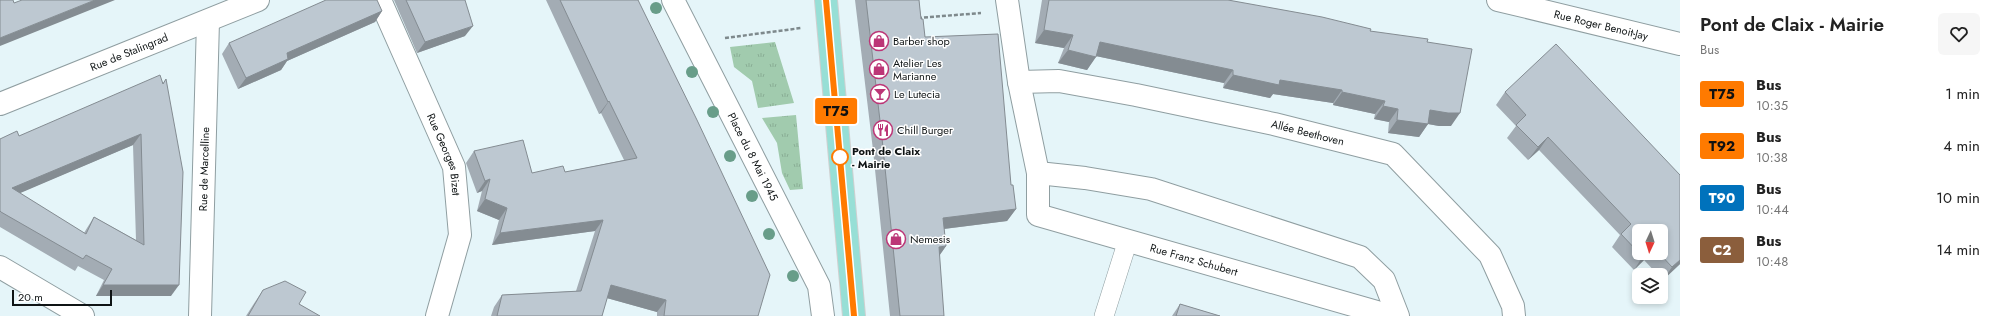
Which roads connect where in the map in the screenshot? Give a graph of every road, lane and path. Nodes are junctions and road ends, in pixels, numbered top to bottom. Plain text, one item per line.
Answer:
1 (258, 0) edge
2 (380, 0) edge
3 (673, 0) edge
4 (826, 0) edge
5 (1498, 0) edge
6 (1008, 6) edge
7 (914, 19) edge
8 (208, 21) junction
9 (802, 28) dead end
10 (694, 42) junction
11 (1680, 44) edge
12 (1019, 82) junction
13 (0, 104) edge
14 (1038, 173) junction
15 (1128, 240) junction
16 (0, 267) edge
17 (83, 316) edge
18 (200, 316) edge
19 (437, 316) edge
20 (823, 316) edge
21 (854, 316) edge
22 (1104, 316) edge
23 (1391, 316) edge
24 (1398, 316) edge
25 (1514, 316) edge

1 - 8 street, Rue de Stalingrad
2 - 19 street, Rue Georges Bizet
3 - 10 street, Place du 8 Mai 1945
4 - 21 main road
5 - 11 street, Rue Roger Benoit-Jay
6 - 7 path
6 - 12 street, Rue Franz Schubert
8 - 13 street, Rue de Stalingrad
8 - 18 street, Rue de Marcelline
9 - 10 path
10 - 20 street, Place du 8 Mai 1945
12 - 14 street, Rue Franz Schubert
12 - 25 street, Allée Beethoven
14 - 15 street, Rue Franz Schubert
14 - 24 street
15 - 22 lane
15 - 23 street, Rue Franz Schubert
16 - 17 street

